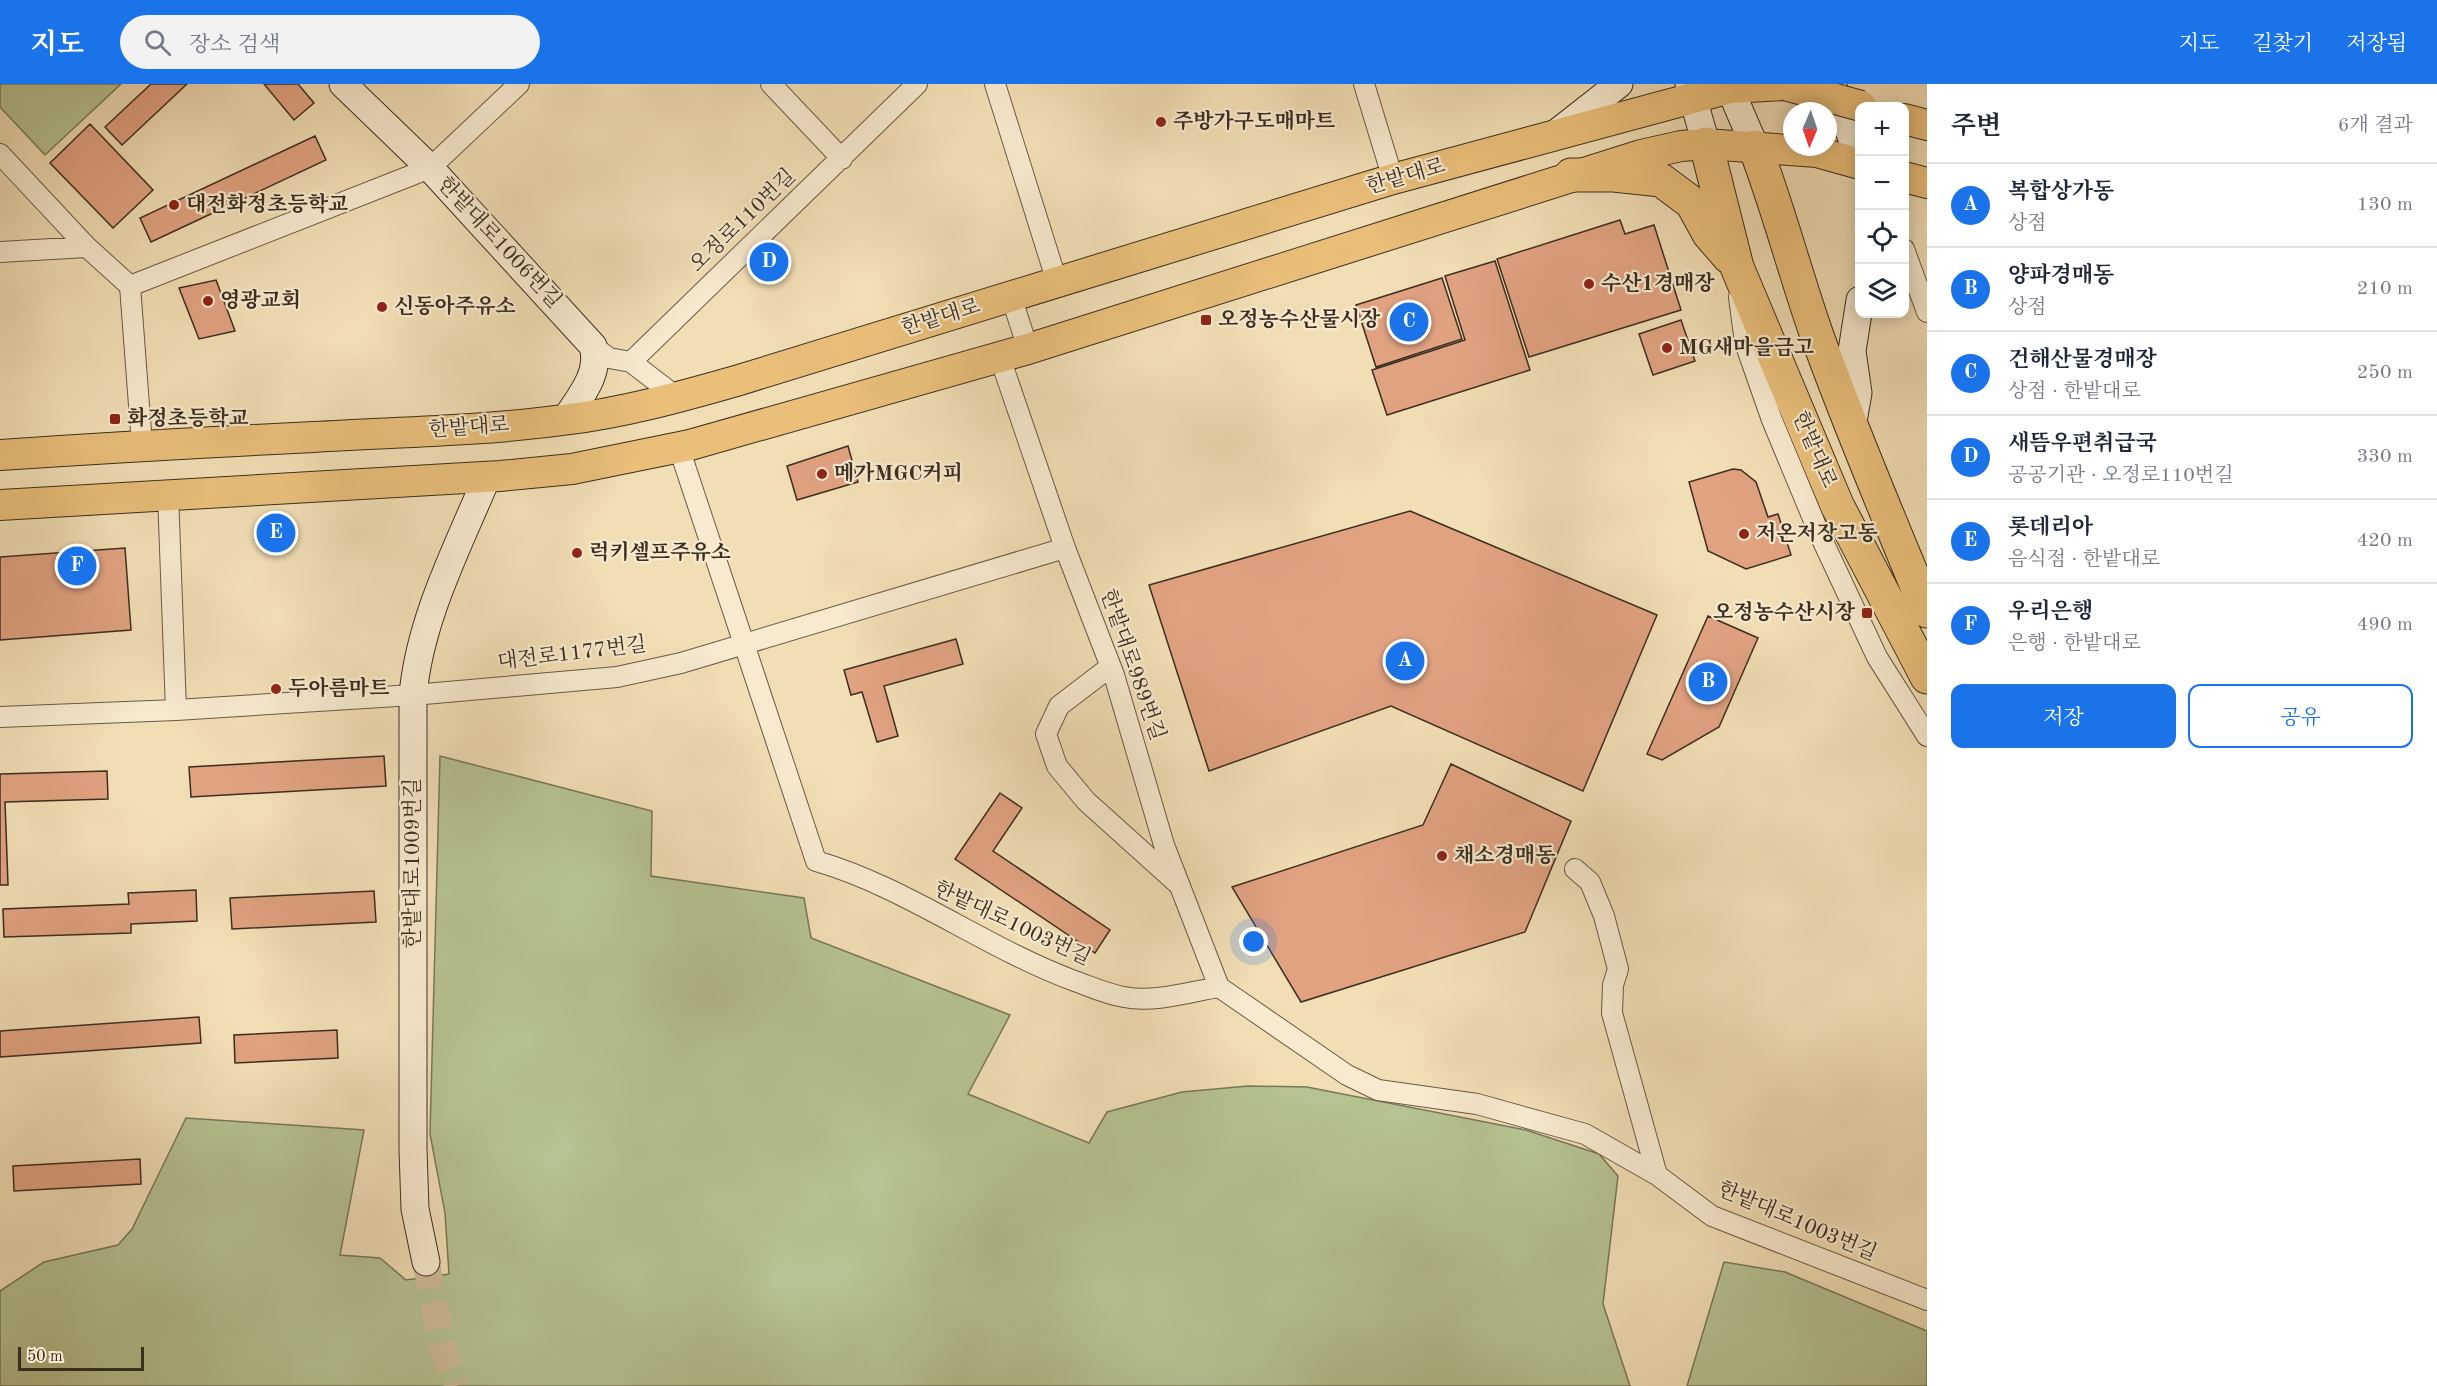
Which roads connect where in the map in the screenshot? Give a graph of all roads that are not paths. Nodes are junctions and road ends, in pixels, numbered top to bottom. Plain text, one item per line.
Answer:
1 (343, 84) edge
2 (519, 84) edge
3 (771, 84) edge
4 (917, 84) edge
5 (1364, 84) edge
6 (1619, 84) edge
7 (1784, 84) edge
8 (1832, 84) edge
9 (1001, 86) edge
10 (1729, 86) edge
11 (1691, 91) edge
12 (1855, 105) edge
13 (1909, 120) edge
14 (1927, 125) edge
15 (1553, 136) junction
16 (1706, 144) junction
17 (1755, 147) junction
18 (0, 154) edge
19 (1858, 156) edge
20 (842, 159) junction
21 (1855, 161) edge
22 (430, 168) junction
23 (1571, 175) junction
24 (1909, 178) edge
25 (1394, 179) junction
26 (1927, 183) edge
27 (87, 248) junction
28 (0, 252) edge
29 (1909, 260) edge
30 (1737, 267) junction
31 (1057, 282) junction
32 (130, 286) junction
33 (1011, 296) junction
34 (1927, 312) edge
35 (1857, 318) edge
36 (593, 346) junction
37 (1014, 353) junction
38 (631, 362) junction
39 (678, 398) junction
40 (565, 420) junction
41 (1852, 427) junction
42 (142, 446) junction
43 (679, 448) junction
44 (0, 455) edge
45 (487, 477) junction
46 (168, 494) junction
47 (0, 505) edge
48 (1065, 548) junction
49 (1927, 611) edge
50 (745, 643) junction
51 (1110, 667) junction
52 (1927, 677) edge
53 (413, 695) junction
54 (176, 710) junction
55 (0, 717) edge
56 (1927, 735) edge
57 (1575, 869) dead end
58 (1179, 885) junction
59 (1219, 987) junction
60 (1657, 1175) junction
61 (426, 1262) tunnel mouth
62 (1927, 1300) edge

1 - 22 street, 한밭대로1006번길
2 - 22 street
3 - 20 street
4 - 20 street, 오정로110번길
5 - 25 street
6 - 15 street
7 - 10 main road, 한밭대로
7 - 12 main road, 한밭대로, bridge
8 - 19 street
9 - 31 street
10 - 11 main road, 한밭대로
10 - 17 street
11 - 15 main road, 한밭대로
11 - 16 street
13 - 14 main road
15 - 25 main road, 한밭대로
16 - 17 main road
16 - 23 main road
16 - 30 highway, 한밭대로
17 - 21 main road
17 - 41 highway, 한밭대로
18 - 27 street
20 - 38 street, 오정로110번길
22 - 32 street
22 - 36 street, 한밭대로1006번길
23 - 30 highway
23 - 37 main road
24 - 26 main road
25 - 31 main road, 한밭대로
27 - 28 street
27 - 32 street
29 - 34 street
30 - 52 highway, 한밭대로
30 - 56 street
31 - 33 main road, 한밭대로
32 - 42 street
33 - 37 street, 한밭대로989번길
33 - 39 main road, 한밭대로
35 - 41 street
36 - 38 street
36 - 40 street
37 - 43 main road
37 - 48 street, 한밭대로989번길
38 - 39 street
39 - 40 main road, 한밭대로
40 - 42 main road, 한밭대로
41 - 49 highway, 한밭대로
42 - 44 main road, 한밭대로
43 - 45 main road
43 - 50 street, 한밭대로1003번길
45 - 46 main road
45 - 53 street, 한밭대로1009번길
46 - 47 main road
46 - 54 street
48 - 50 street, 대전로1177번길
48 - 51 street, 한밭대로989번길
50 - 53 street, 대전로1177번길
50 - 59 street, 한밭대로1003번길
51 - 58 street, 한밭대로989번길
51 - 58 street
53 - 54 street, 대전로1177번길
53 - 61 street, 한밭대로1009번길
54 - 55 street, 대전로1177번길
57 - 60 street
58 - 59 street, 한밭대로989번길
59 - 60 street, 한밭대로1003번길
60 - 62 street, 한밭대로1003번길

